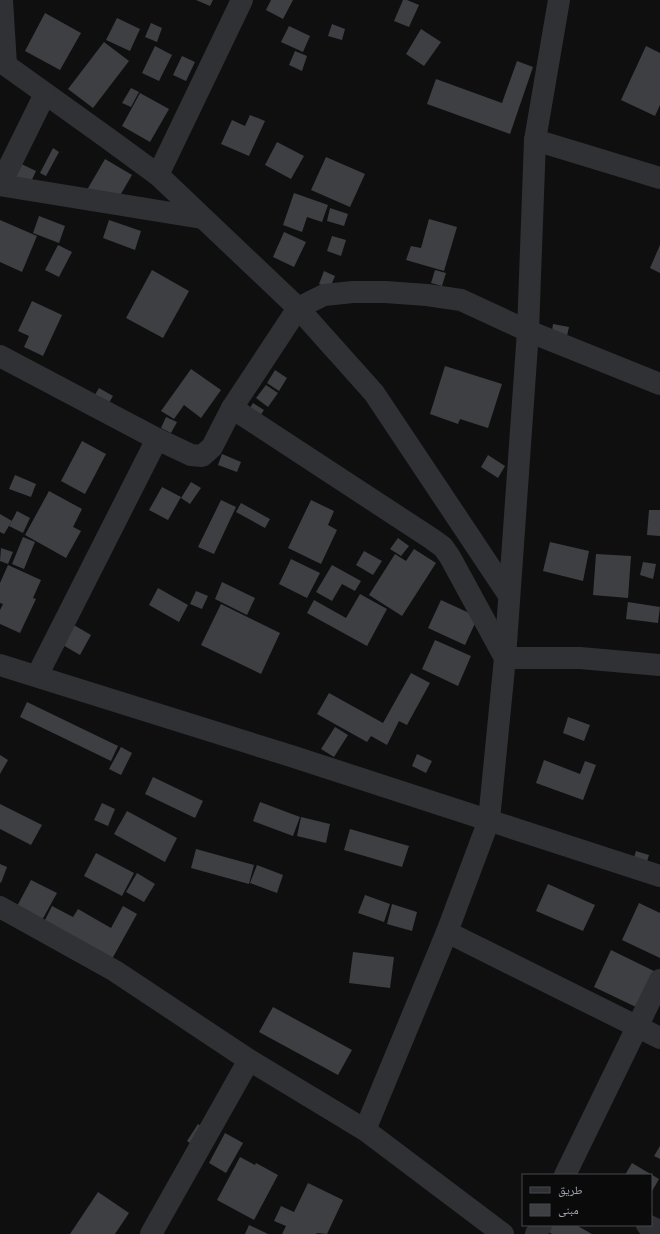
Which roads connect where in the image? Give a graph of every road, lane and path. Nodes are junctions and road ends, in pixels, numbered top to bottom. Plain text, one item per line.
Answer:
1 (2, 0) edge
2 (242, 0) edge
3 (559, 0) edge
4 (3, 63) edge
5 (45, 94) junction
6 (535, 140) junction
7 (158, 175) junction
8 (660, 178) edge
9 (0, 185) edge
10 (202, 218) junction
11 (298, 308) junction
12 (528, 330) junction
13 (0, 356) edge
14 (660, 384) edge
15 (232, 408) junction
16 (157, 439) junction
17 (508, 594) junction
18 (505, 658) junction
19 (0, 665) edge
20 (660, 665) edge
21 (37, 676) junction
22 (489, 820) junction
23 (660, 876) edge
24 (0, 907) edge
25 (447, 932) junction
26 (660, 980) edge
27 (638, 1027) junction
28 (660, 1038) edge
29 (249, 1060) junction
30 (365, 1130) junction
31 (565, 1174) edge
32 (649, 1226) edge
33 (660, 1231) edge
34 (151, 1234) edge
35 (503, 1234) edge

1 - 4 street
2 - 7 street
3 - 6 street
4 - 5 street
5 - 7 street
5 - 9 street
6 - 8 street
6 - 12 street
7 - 10 street
9 - 10 street
10 - 11 street
11 - 12 street
11 - 15 street
11 - 17 street
12 - 14 street
12 - 17 street
13 - 16 street
15 - 16 street
15 - 18 street
16 - 21 street
17 - 18 street
18 - 20 street
18 - 22 street
19 - 21 street
21 - 22 street
22 - 23 street
22 - 25 street
24 - 29 street
25 - 27 street
25 - 30 street
26 - 27 street
27 - 28 street
27 - 31 street
29 - 30 street
29 - 34 street
30 - 35 street
32 - 33 street

